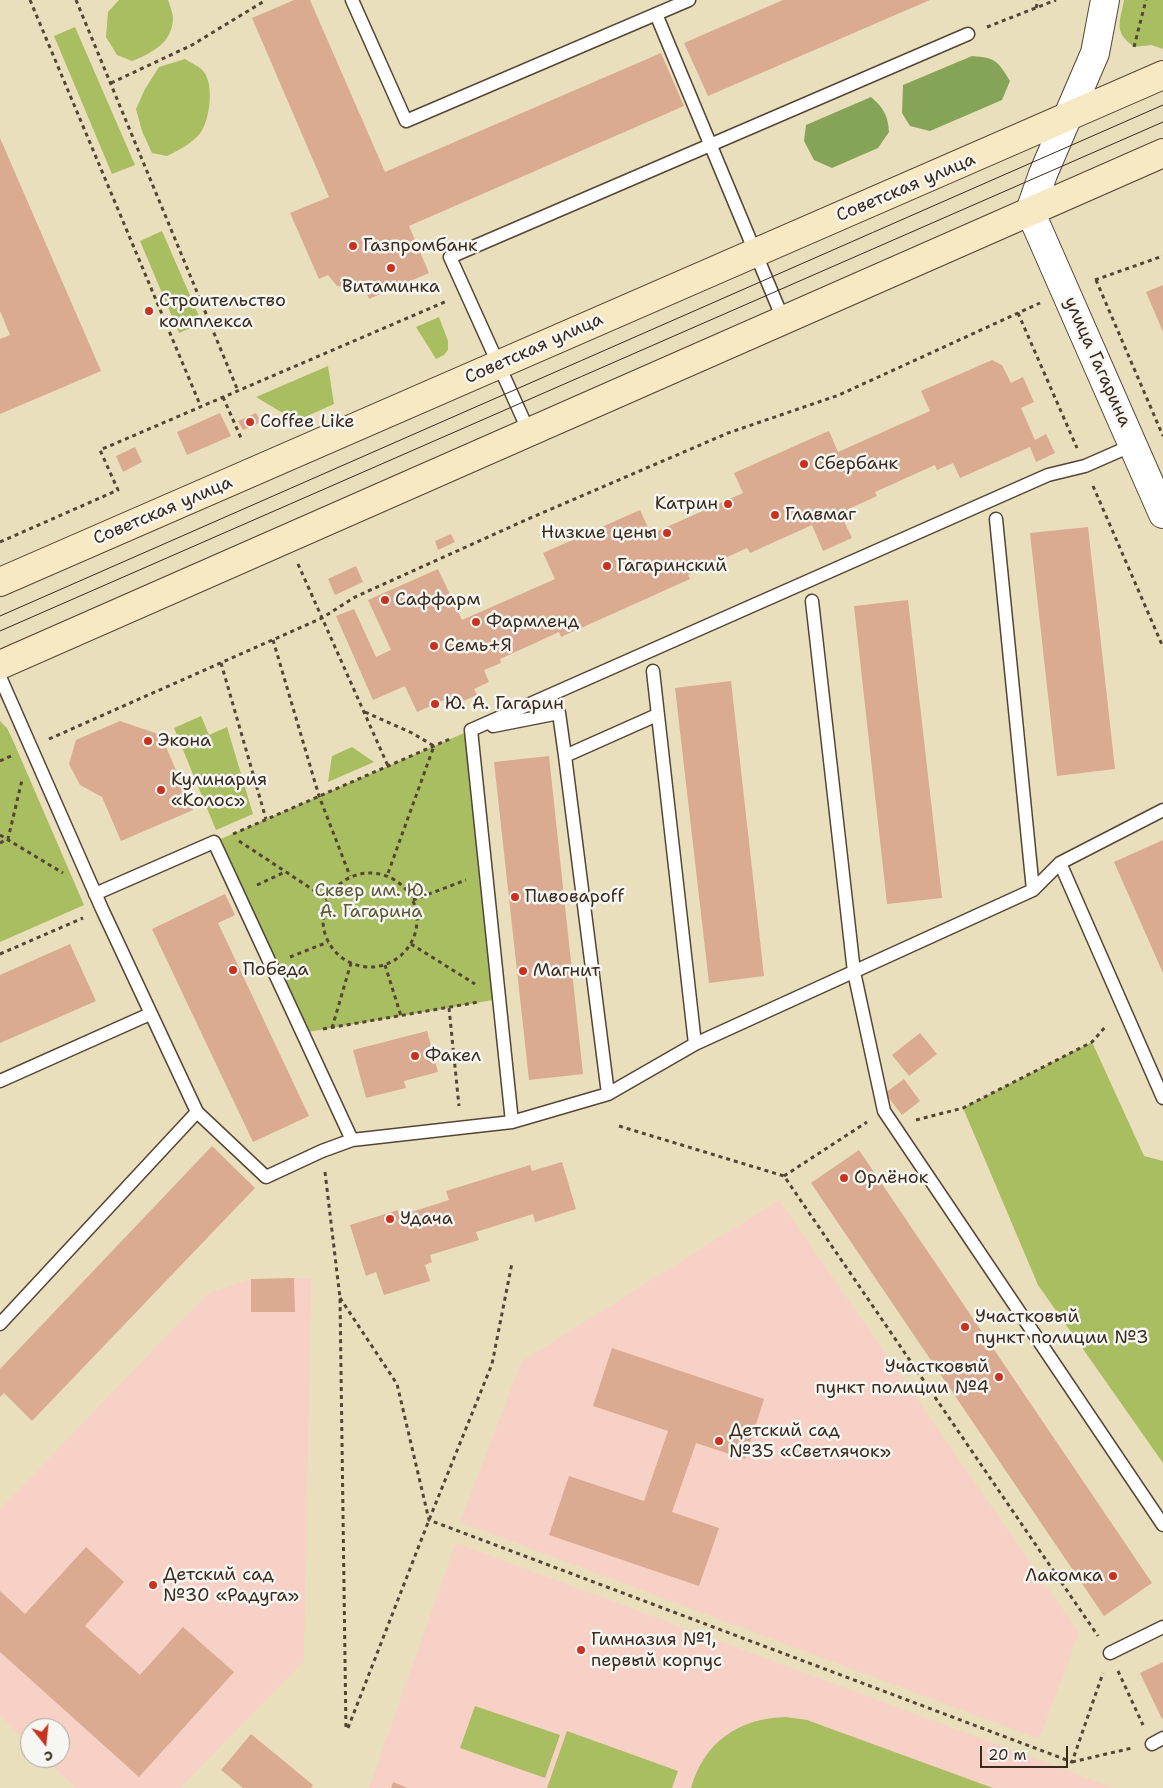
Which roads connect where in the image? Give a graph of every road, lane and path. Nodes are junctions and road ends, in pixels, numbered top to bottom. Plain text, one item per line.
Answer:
1 (30, 0) edge
2 (76, 0) edge
3 (266, 0) edge
4 (352, 0) edge
5 (689, 0) edge
6 (1038, 0) edge
7 (1056, 0) edge
8 (1105, 0) edge
9 (1146, 0) edge
10 (1036, 8) junction
11 (656, 14) junction
12 (968, 34) joint
13 (1134, 47) dead end
14 (1163, 75) edge
15 (111, 83) junction
16 (1068, 117) junction
17 (711, 145) junction
18 (1163, 153) edge
19 (1030, 211) junction
20 (756, 253) junction
21 (1163, 256) edge
22 (1096, 280) junction
23 (1088, 283) dead end
24 (466, 293) junction
25 (1046, 301) dead end
26 (1018, 313) junction
27 (783, 319) junction
28 (499, 365) junction
29 (238, 391) junction
30 (224, 397) junction
31 (200, 407) junction
32 (1163, 422) edge
33 (1158, 424) junction
34 (529, 432) junction
35 (1163, 436) edge
36 (241, 438) dead end
37 (1133, 445) junction
38 (1084, 466) junction
39 (1163, 514) edge
40 (996, 519) dead end
41 (0, 542) edge
42 (298, 564) dead end
43 (0, 582) edge
44 (812, 601) dead end
45 (322, 618) junction
46 (273, 640) junction
47 (1163, 647) edge
48 (221, 663) junction
49 (0, 665) edge
50 (653, 671) dead end
51 (0, 677) edge
52 (364, 712) junction
53 (657, 715) junction
54 (471, 730) junction
55 (434, 746) junction
56 (30, 748) junction
57 (565, 756) junction
58 (388, 766) junction
59 (319, 796) junction
60 (1163, 810) edge
61 (266, 819) junction
62 (0, 835) edge
63 (8, 839) junction
64 (0, 843) edge
65 (1060, 863) junction
66 (286, 872) junction
67 (486, 873) junction
68 (350, 876) junction
69 (386, 876) junction
70 (1033, 890) junction
71 (237, 893) junction
72 (95, 894) junction
73 (327, 899) junction
74 (412, 900) junction
75 (102, 909) junction
76 (328, 942) junction
77 (410, 944) junction
78 (0, 954) edge
79 (351, 964) junction
80 (271, 965) junction
81 (385, 965) junction
82 (854, 972) junction
83 (499, 999) junction
84 (1123, 1007) junction
85 (449, 1008) junction
86 (150, 1014) junction
87 (401, 1016) junction
88 (332, 1028) junction
89 (302, 1033) junction
90 (694, 1044) junction
91 (0, 1081) edge
92 (608, 1094) junction
93 (1163, 1098) edge
94 (884, 1111) junction
95 (197, 1112) junction
96 (512, 1122) junction
97 (619, 1126) dead end
98 (894, 1126) junction
99 (461, 1127) junction
100 (352, 1140) junction
101 (322, 1151) junction
102 (784, 1176) junction
103 (512, 1263) dead end
104 (340, 1298) junction
105 (0, 1324) edge
106 (429, 1520) junction
107 (1163, 1525) edge
108 (1163, 1627) edge
109 (1110, 1653) junction
110 (1157, 1741) edge
111 (1072, 1762) junction

1 - 31 path
2 - 15 path
3 - 15 path
4 - 11 lane
5 - 11 lane
6 - 10 path
7 - 10 path
8 - 16 street
9 - 13 path
10 - 12 path
11 - 17 lane
12 - 17 lane
14 - 16 main road, Советская улица
15 - 29 path
16 - 19 street
16 - 20 main road, Советская улица
17 - 20 lane
17 - 24 lane
18 - 19 main road
19 - 27 main road
19 - 37 street, улица Гагарина
20 - 27 lane
20 - 28 main road, Советская улица
21 - 22 path
22 - 23 path
22 - 33 path
24 - 28 lane
24 - 29 path
25 - 26 path
26 - 38 path
26 - 45 path
27 - 34 main road
28 - 34 lane
28 - 43 main road, Советская улица
29 - 30 path
30 - 31 path
30 - 36 path
31 - 41 path
32 - 33 path
33 - 35 path
34 - 49 main road
37 - 38 lane
37 - 39 street, улица Гагарина
38 - 47 path
38 - 54 lane
40 - 70 lane
42 - 45 path
44 - 82 lane
45 - 46 path
45 - 52 path
46 - 48 path
46 - 59 path
48 - 56 path
48 - 61 path
50 - 53 lane
51 - 56 lane
52 - 55 path
52 - 58 path
53 - 57 lane
53 - 90 lane
54 - 55 path
54 - 57 lane
54 - 67 lane
55 - 58 path
55 - 69 path
56 - 63 path
56 - 72 lane
57 - 92 lane
58 - 59 path
59 - 61 path
59 - 68 path
60 - 65 lane
61 - 66 path
62 - 63 path
63 - 64 path
63 - 72 path
65 - 70 lane
65 - 84 lane
66 - 71 path
66 - 73 path
67 - 74 path
67 - 83 lane
68 - 69 path
68 - 73 path
69 - 74 path
70 - 82 lane
71 - 72 lane
71 - 80 lane
72 - 75 lane
73 - 76 path
74 - 77 path
75 - 78 path
75 - 86 lane
76 - 79 path
76 - 80 path
77 - 81 path
77 - 83 path
79 - 81 path
79 - 88 path
80 - 89 lane
81 - 87 path
82 - 90 lane
82 - 94 lane
83 - 85 path
83 - 96 lane
84 - 93 lane
84 - 98 path
85 - 87 path
85 - 99 path
86 - 91 lane
86 - 95 lane
87 - 88 path
88 - 89 path
89 - 100 lane
90 - 92 lane
92 - 96 lane
94 - 98 lane
94 - 102 path
95 - 101 lane
95 - 105 lane
96 - 99 lane
97 - 102 path
98 - 107 lane
99 - 100 lane
100 - 101 lane
101 - 104 path
102 - 109 path
103 - 106 path
104 - 106 path
104 - 106 path
106 - 111 path
108 - 109 lane
109 - 110 path
109 - 111 path
110 - 111 path

